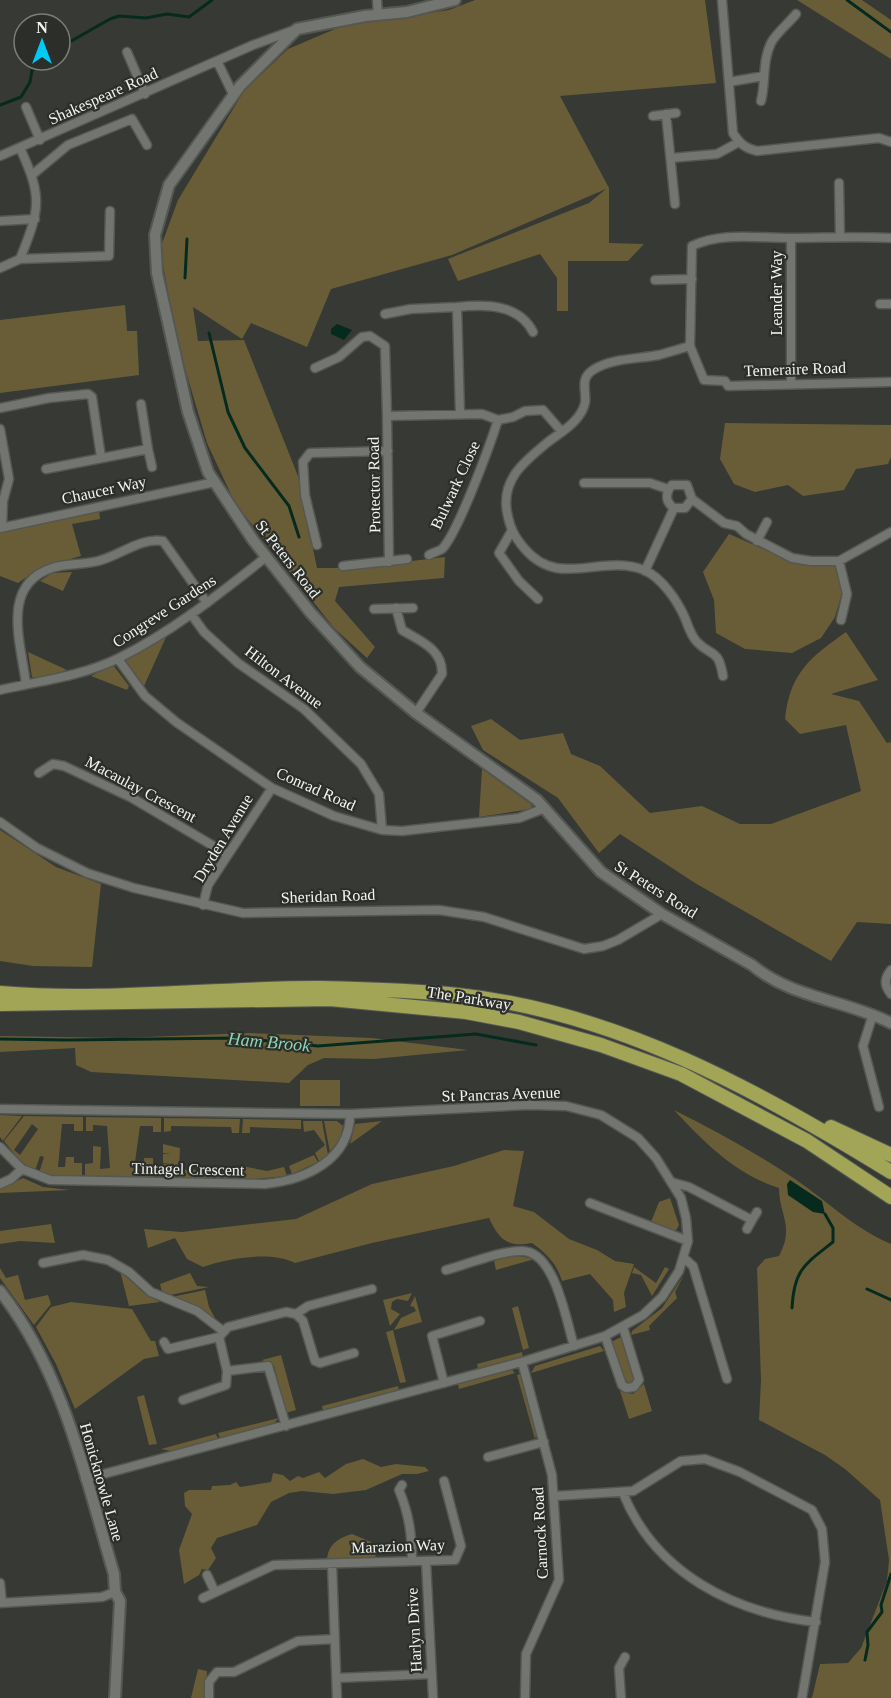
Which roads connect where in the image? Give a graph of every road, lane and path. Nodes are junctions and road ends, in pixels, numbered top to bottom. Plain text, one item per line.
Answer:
1 (377, 0) edge
2 (455, 0) edge
3 (722, 0) edge
4 (796, 14) dead end
5 (378, 15) junction
6 (297, 29) junction
7 (127, 52) dead end
8 (217, 61) junction
9 (764, 76) junction
10 (729, 82) junction
11 (145, 94) junction
12 (234, 94) junction
13 (761, 100) dead end
14 (26, 107) dead end
15 (676, 113) dead end
16 (666, 114) junction
17 (653, 116) dead end
18 (40, 140) junction
19 (739, 142) junction
20 (891, 142) edge
21 (147, 145) dead end
22 (20, 148) junction
23 (0, 156) edge
24 (671, 158) junction
25 (33, 175) junction
26 (839, 183) dead end
27 (675, 204) dead end
28 (110, 211) dead end
29 (35, 219) junction
30 (0, 221) edge
31 (840, 236) junction
32 (791, 238) junction
33 (891, 238) edge
34 (20, 259) junction
35 (0, 268) edge
36 (692, 279) junction
37 (655, 280) dead end
38 (880, 304) dead end
39 (891, 304) edge
40 (457, 307) junction
41 (385, 314) dead end
42 (533, 332) dead end
43 (690, 346) junction
44 (315, 368) dead end
45 (891, 382) edge
46 (791, 384) junction
47 (141, 404) dead end
48 (0, 408) edge
49 (460, 414) junction
50 (387, 416) junction
51 (498, 420) junction
52 (0, 429) edge
53 (562, 432) junction
54 (148, 449) junction
55 (388, 451) junction
56 (102, 457) junction
57 (152, 467) dead end
58 (46, 469) dead end
59 (215, 482) junction
60 (584, 483) dead end
61 (668, 489) junction
62 (692, 499) junction
63 (674, 508) junction
64 (767, 522) dead end
65 (1, 527) edge
66 (511, 532) junction
67 (891, 532) edge
68 (757, 541) junction
69 (317, 545) dead end
70 (429, 555) dead end
71 (266, 557) junction
72 (407, 559) dead end
73 (839, 561) junction
74 (389, 562) junction
75 (343, 566) dead end
76 (645, 571) junction
77 (538, 599) dead end
78 (207, 603) junction
79 (396, 608) junction
80 (413, 608) dead end
81 (374, 609) dead end
82 (191, 614) junction
83 (841, 620) dead end
84 (118, 659) junction
85 (723, 676) dead end
86 (27, 684) junction
87 (0, 690) edge
88 (416, 713) junction
89 (39, 773) dead end
90 (272, 788) junction
91 (544, 808) junction
92 (0, 822) edge
93 (382, 830) junction
94 (227, 854) junction
95 (203, 905) junction
96 (662, 914) junction
97 (891, 970) edge
98 (0, 993) edge
99 (891, 994) edge
100 (0, 1004) edge
101 (873, 1014) junction
102 (891, 1023) edge
103 (732, 1080) junction
104 (879, 1107) dead end
105 (0, 1109) edge
106 (350, 1114) junction
107 (0, 1147) edge
108 (891, 1155) edge
109 (22, 1169) junction
110 (891, 1172) edge
111 (670, 1182) junction
112 (0, 1184) edge
113 (890, 1196) edge
114 (606, 1197) dead end
115 (590, 1203) dead end
116 (601, 1208) junction
117 (757, 1212) dead end
118 (752, 1220) junction
119 (747, 1229) dead end
120 (688, 1241) junction
121 (684, 1258) junction
122 (43, 1263) dead end
123 (446, 1270) dead end
124 (372, 1289) dead end
125 (0, 1291) edge
126 (296, 1314) junction
127 (480, 1321) dead end
128 (623, 1327) junction
129 (221, 1334) junction
130 (605, 1336) junction
131 (164, 1342) dead end
132 (574, 1346) junction
133 (354, 1353) dead end
134 (522, 1362) junction
135 (227, 1371) junction
136 (727, 1379) dead end
137 (444, 1383) junction
138 (183, 1400) dead end
139 (286, 1426) junction
140 (544, 1442) junction
141 (488, 1457) dead end
142 (85, 1479) junction
143 (444, 1481) dead end
144 (402, 1485) dead end
145 (623, 1493) junction
146 (555, 1496) junction
147 (412, 1561) junction
148 (426, 1561) junction
149 (332, 1564) junction
150 (207, 1575) dead end
151 (0, 1583) edge
152 (115, 1592) junction
153 (215, 1592) junction
154 (203, 1598) dead end
155 (1, 1603) edge
156 (816, 1622) junction
157 (335, 1639) junction
158 (626, 1657) dead end
159 (432, 1674) junction
160 (337, 1678) junction
161 (115, 1698) edge
162 (209, 1698) edge
163 (337, 1698) edge
164 (433, 1698) edge
165 (525, 1698) edge
166 (621, 1698) edge
167 (801, 1698) edge

1 - 5 street
2 - 5 street
3 - 10 street
4 - 9 street
5 - 6 street
6 - 8 street, Shakespeare Road
6 - 12 street, St Peters Road
7 - 11 street
8 - 11 street, Shakespeare Road
8 - 12 street
9 - 10 street
9 - 13 street
10 - 19 street
11 - 18 street, Shakespeare Road
12 - 59 street, St Peters Road
14 - 18 street
15 - 16 street
16 - 17 street
16 - 24 street
18 - 22 street, Shakespeare Road
19 - 20 street
19 - 24 street
21 - 25 street
22 - 23 street, Shakespeare Road
22 - 25 street
24 - 27 street
25 - 29 street
26 - 31 street
28 - 34 street
29 - 30 street
29 - 34 street
31 - 32 street
31 - 33 street
32 - 36 street
32 - 46 street, Leander Way
34 - 35 street
36 - 37 street
36 - 43 street
38 - 39 street
40 - 41 street
40 - 42 street
40 - 49 street
43 - 46 street, Temeraire Road
43 - 53 street
44 - 50 street
45 - 46 street, Temeraire Road
47 - 54 street
48 - 56 street
49 - 50 street, Protector Road
49 - 51 street, Protector Road
50 - 55 street, Protector Road
51 - 53 street, Protector Road
51 - 70 street, Bulwark Close
52 - 65 street
53 - 66 street
54 - 56 street
54 - 57 street
55 - 69 street
55 - 74 street, Protector Road
56 - 58 street
59 - 65 street, Chaucer Way
59 - 71 street, St Peters Road
60 - 61 street
61 - 62 street
61 - 63 street
62 - 63 street
62 - 68 street
63 - 76 street
64 - 68 street
66 - 76 street
66 - 77 street
67 - 73 street
68 - 73 street
71 - 78 street, Congreve Gardens
71 - 88 street, St Peters Road
72 - 74 street
73 - 83 street
74 - 75 street
76 - 85 street
78 - 82 street, Congreve Gardens
78 - 86 street
79 - 80 street
79 - 81 street
79 - 88 street
82 - 84 street, Congreve Gardens
82 - 93 street, Hilton Avenue
84 - 86 street, Congreve Gardens
84 - 90 street, Conrad Road
86 - 87 street, Congreve Gardens
88 - 91 street, St Peters Road
89 - 94 street, Macaulay Crescent
90 - 93 street, Conrad Road
90 - 94 street, Dryden Avenue
91 - 93 street, Conrad Road
91 - 96 street, St Peters Road
92 - 95 street, Sheridan Road
94 - 95 street, Dryden Avenue
95 - 96 street, Sheridan Road
96 - 101 street, St Peters Road
97 - 99 street
98 - 103 highway, The Parkway
100 - 113 highway, The Parkway
101 - 102 street, St Peters Road
101 - 104 street
103 - 108 highway
103 - 110 highway, The Parkway
105 - 106 street, St Pancras Avenue
106 - 109 street, Tintagel Crescent
106 - 111 street, St Pancras Avenue
107 - 109 street, Tintagel Crescent
109 - 112 street
111 - 118 street
111 - 120 street, St Pancras Avenue
114 - 116 street
115 - 116 street
116 - 120 street
117 - 118 street
118 - 119 street
120 - 121 street, St Pancras Avenue
121 - 128 street, St Pancras Avenue
121 - 136 street
122 - 129 street
123 - 132 street
124 - 126 street
125 - 142 street, Honicknowle Lane
126 - 129 street
126 - 133 street
127 - 137 street
128 - 130 street, St Pancras Avenue
128 - 130 street
129 - 131 street
129 - 135 street
130 - 132 street, St Pancras Avenue
132 - 134 street, St Pancras Avenue
134 - 137 street, St Pancras Avenue
134 - 140 street, Carnock Road
135 - 138 street
135 - 139 street
137 - 139 street, St Pancras Avenue
139 - 142 street, St Pancras Avenue
140 - 141 street
140 - 146 street, Carnock Road
142 - 152 street, Honicknowle Lane
143 - 148 street, Marazion Way
144 - 147 street
145 - 146 street
145 - 156 street
145 - 156 street
146 - 165 street, Carnock Road
147 - 148 street, Marazion Way
147 - 149 street, Marazion Way
148 - 159 street, Harlyn Drive
149 - 153 street, Marazion Way
149 - 157 street
150 - 153 street
151 - 155 street
152 - 155 street
152 - 161 street, Honicknowle Lane
153 - 154 street, Marazion Way
156 - 167 street
157 - 160 street
157 - 162 street
158 - 166 street
159 - 160 street
159 - 164 street, Harlyn Drive
160 - 163 street

